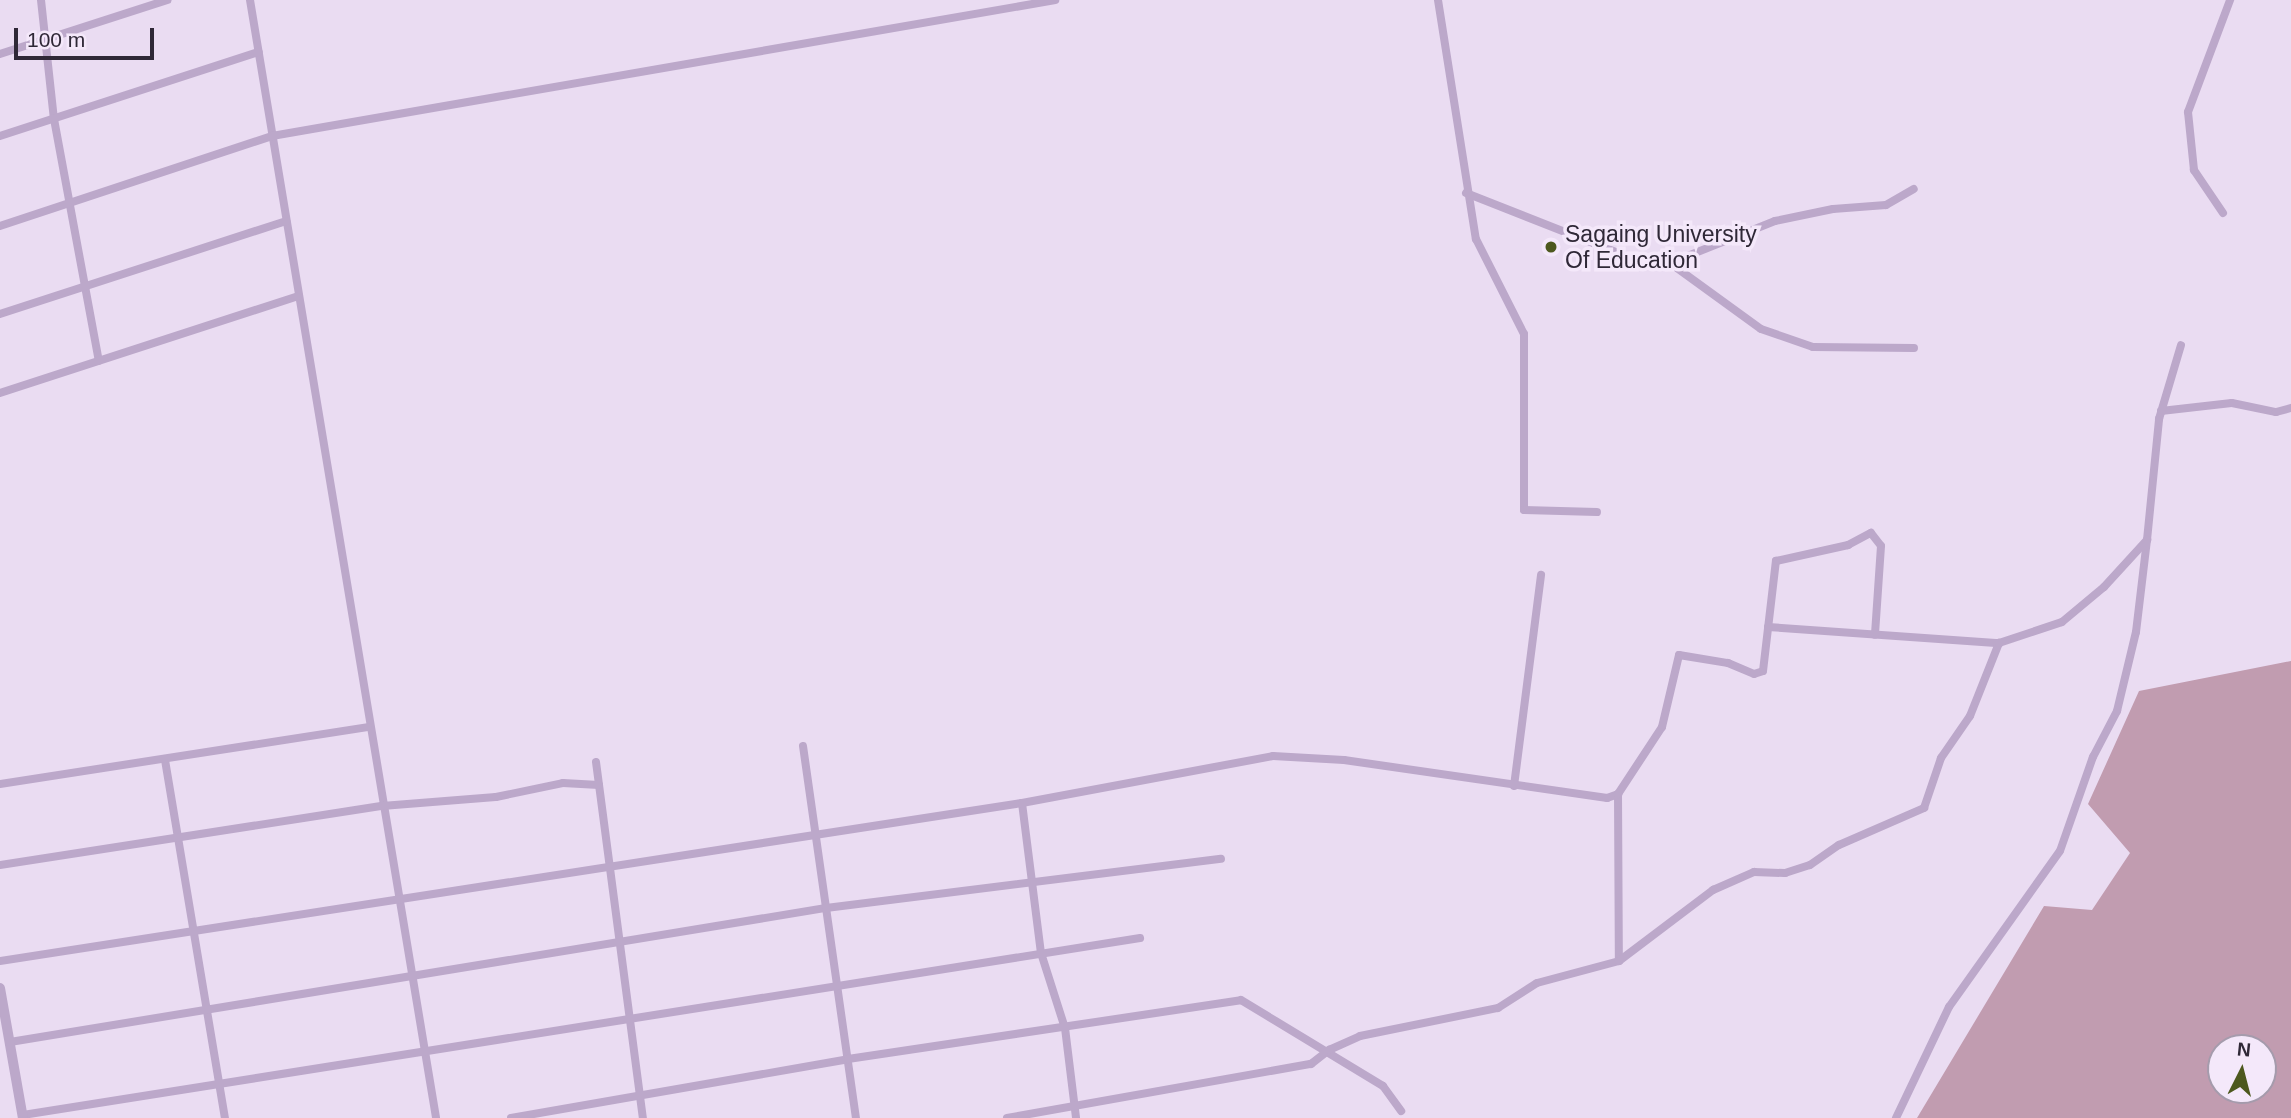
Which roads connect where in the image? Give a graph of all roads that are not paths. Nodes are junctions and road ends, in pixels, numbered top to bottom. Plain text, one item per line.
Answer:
1 (41, 0) edge
2 (167, 0) edge
3 (250, 0) edge
4 (1055, 0) edge
5 (1438, 0) edge
6 (2230, 0) edge
7 (48, 38) junction
8 (259, 52) junction
9 (0, 54) edge
10 (54, 118) junction
11 (0, 136) edge
12 (272, 136) junction
13 (1914, 189) dead end
14 (1466, 193) junction
15 (71, 202) junction
16 (2223, 213) dead end
17 (286, 221) junction
18 (0, 226) edge
19 (1670, 263) junction
20 (87, 287) junction
21 (298, 296) junction
22 (0, 314) edge
23 (2181, 345) dead end
24 (1914, 348) dead end
25 (99, 360) junction
26 (0, 393) edge
27 (2291, 408) edge
28 (2161, 411) junction
29 (1597, 512) dead end
30 (2147, 540) junction
31 (1541, 575) dead end
32 (1768, 627) junction
33 (1875, 635) junction
34 (1999, 643) junction
35 (368, 727) junction
36 (803, 746) dead end
37 (165, 760) junction
38 (596, 762) dead end
39 (0, 784) edge
40 (599, 785) junction
41 (1514, 786) junction
42 (1618, 794) junction
43 (1022, 803) junction
44 (382, 806) junction
45 (816, 833) junction
46 (181, 836) junction
47 (1221, 859) dead end
48 (609, 864) junction
49 (0, 865) edge
50 (1034, 882) junction
51 (397, 900) junction
52 (826, 908) junction
53 (196, 930) junction
54 (1140, 938) dead end
55 (619, 943) junction
56 (1041, 953) junction
57 (0, 961) edge
58 (1619, 961) junction
59 (410, 974) junction
60 (0, 988) edge
61 (838, 988) junction
62 (208, 1009) junction
63 (629, 1021) junction
64 (1065, 1028) junction
65 (9, 1042) junction
66 (1329, 1050) junction
67 (425, 1052) junction
68 (848, 1059) junction
69 (220, 1084) junction
70 (639, 1098) junction
71 (1074, 1106) junction
72 (1401, 1111) dead end
73 (23, 1116) edge
74 (225, 1118) edge
75 (436, 1118) edge
76 (511, 1118) edge
77 (643, 1118) edge
78 (856, 1118) edge
79 (1007, 1118) edge
80 (1076, 1118) edge
81 (1896, 1118) edge

1 - 7 street
2 - 7 street
3 - 8 street
4 - 12 street
5 - 14 street
6 - 16 street
7 - 9 street
7 - 10 street
8 - 10 street
8 - 12 street
10 - 11 street
10 - 15 street
12 - 15 street
12 - 17 street
13 - 19 street
14 - 19 street
14 - 29 street
15 - 18 street
15 - 20 street
17 - 20 street
17 - 21 street
19 - 24 street
20 - 22 street
20 - 25 street
21 - 25 street
21 - 35 street
23 - 28 street
25 - 26 street
27 - 28 street
28 - 30 street
30 - 34 street
30 - 81 street
31 - 41 street
32 - 33 street
32 - 33 street
32 - 42 street
33 - 34 street
34 - 58 street
35 - 37 street
35 - 44 street
36 - 45 street
37 - 39 street
37 - 46 street
38 - 40 street
40 - 44 street
40 - 48 street
41 - 42 street
41 - 43 street
42 - 58 street
43 - 45 street
43 - 50 street
44 - 46 street
44 - 51 street
45 - 48 street
45 - 52 street
46 - 49 street
46 - 53 street
47 - 50 street
48 - 51 street
48 - 55 street
50 - 52 street
50 - 56 street
51 - 53 street
51 - 59 street
52 - 55 street
52 - 61 street
53 - 57 street
53 - 62 street
54 - 56 street
55 - 59 street
55 - 63 street
56 - 61 street
56 - 64 street
58 - 66 street
59 - 62 street
59 - 67 street
60 - 65 street
61 - 63 street
61 - 68 street
62 - 65 street
62 - 69 street
63 - 67 street
63 - 70 street
64 - 66 street
64 - 68 street
64 - 71 street
65 - 73 street
66 - 71 street
66 - 72 street
67 - 69 street
67 - 75 street
68 - 70 street
68 - 78 street
69 - 73 street
69 - 74 street
70 - 76 street
70 - 77 street
71 - 79 street
71 - 80 street

